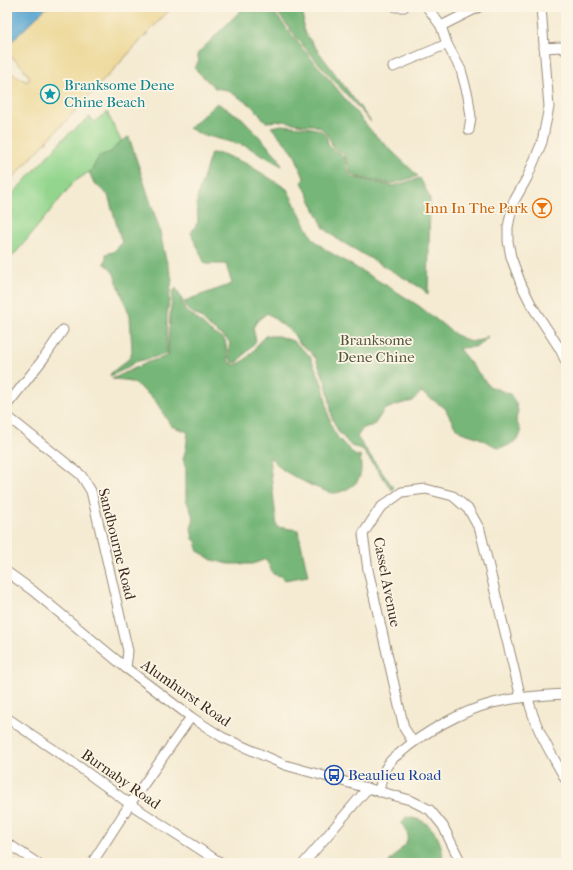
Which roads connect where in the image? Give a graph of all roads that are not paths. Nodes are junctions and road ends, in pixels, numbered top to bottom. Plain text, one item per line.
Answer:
1 (396, 7) edge
2 (404, 7) edge
3 (427, 7) edge
4 (479, 7) edge
5 (541, 7) edge
6 (441, 26) junction
7 (447, 44) junction
8 (544, 48) junction
9 (566, 51) edge
10 (393, 67) dead end
11 (469, 130) dead end
12 (63, 330) dead end
13 (566, 362) edge
14 (7, 405) edge
15 (7, 416) edge
16 (7, 572) edge
17 (126, 668) junction
18 (566, 694) edge
19 (524, 698) junction
20 (192, 717) junction
21 (7, 718) edge
22 (413, 742) junction
23 (566, 780) edge
24 (367, 789) junction
25 (380, 792) junction
26 (130, 804) junction
27 (7, 843) edge
28 (37, 863) edge
29 (92, 863) edge
30 (220, 863) edge
31 (304, 863) edge
32 (461, 863) edge

1 - 2 street
3 - 6 street
4 - 6 street
5 - 8 street
6 - 7 street
7 - 10 street
7 - 11 street
8 - 9 street
8 - 13 street
12 - 14 street
15 - 17 street, Sandbourne Road
16 - 17 street, Alumhurst Road
17 - 20 street, Alumhurst Road
18 - 19 street
19 - 22 street
19 - 22 street, Cassel Avenue
19 - 23 street, Cassel Avenue
20 - 24 street, Alumhurst Road
20 - 26 street
21 - 26 street, Burnaby Road
22 - 25 street
24 - 25 street, Alumhurst Road
24 - 31 street
25 - 32 street, Alumhurst Road
26 - 29 street
26 - 30 street, Burnaby Road
27 - 28 street

